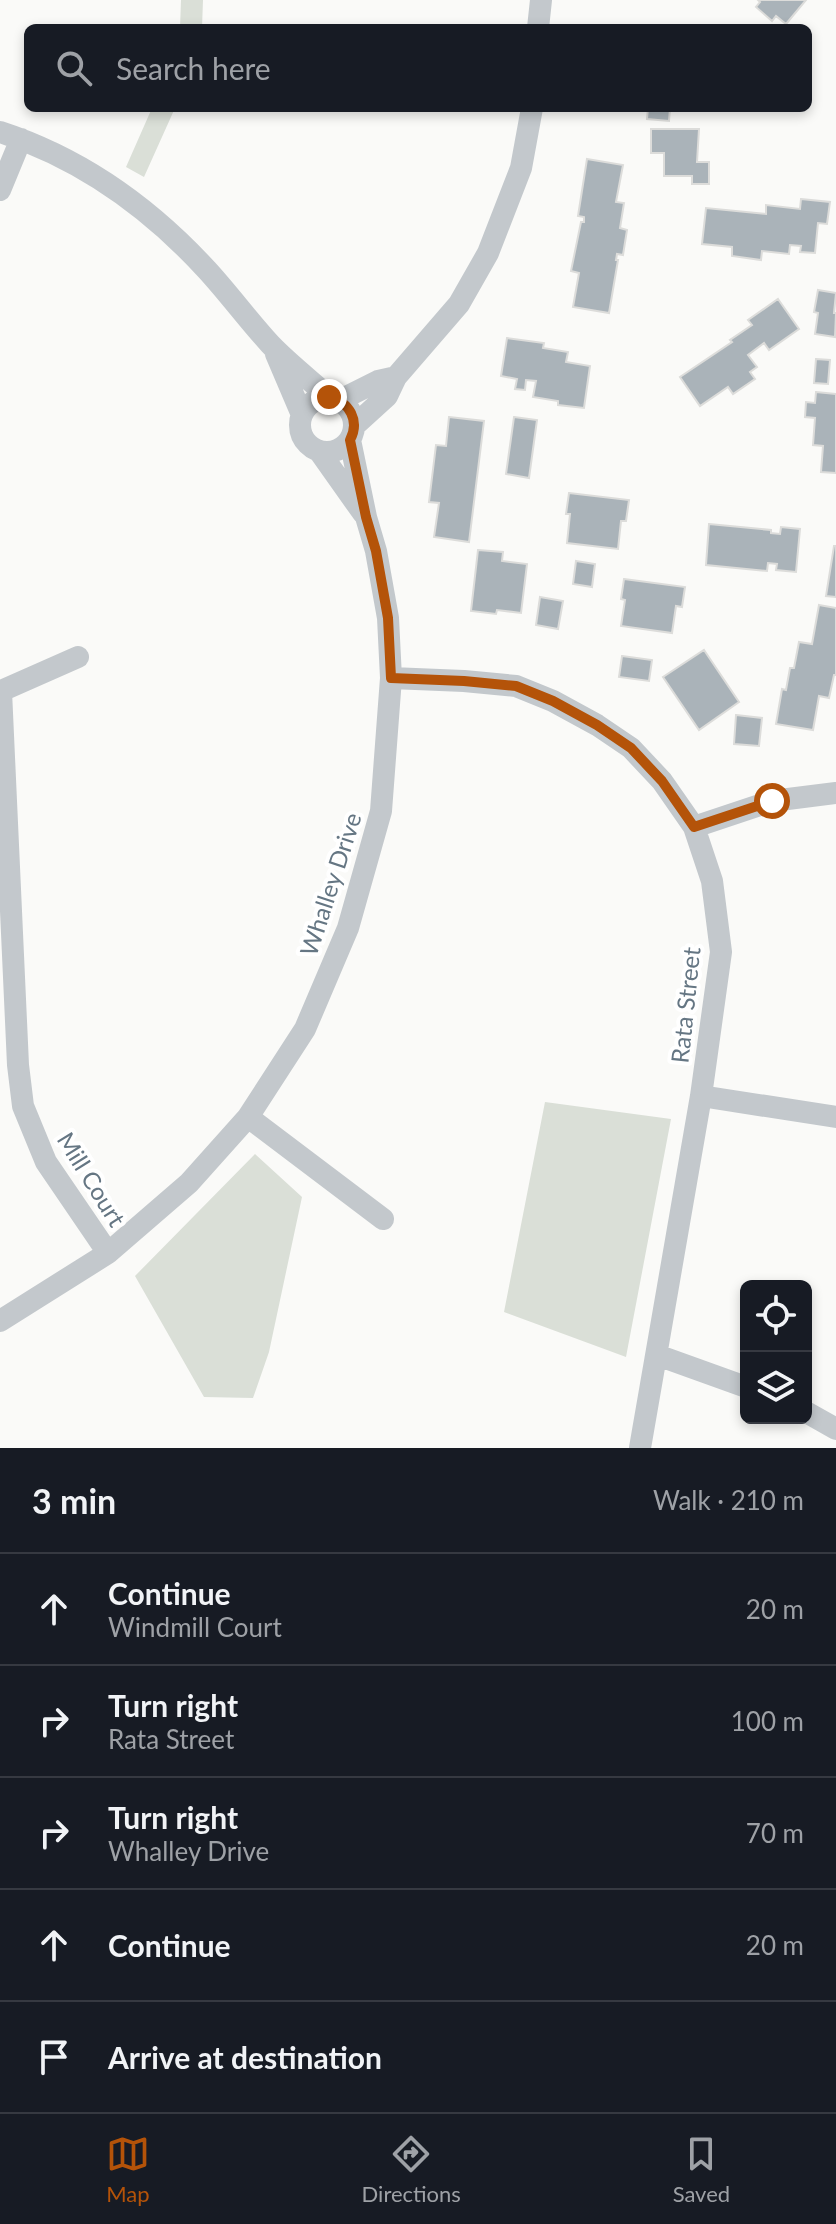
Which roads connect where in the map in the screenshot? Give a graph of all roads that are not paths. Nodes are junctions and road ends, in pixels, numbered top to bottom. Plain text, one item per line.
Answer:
1 (541, 0) edge
2 (538, 24) edge
3 (531, 112) edge
4 (10, 136) edge
5 (0, 190) edge
6 (272, 346) junction
7 (396, 377) junction
8 (335, 399) junction
9 (302, 415) junction
10 (352, 433) junction
11 (319, 451) junction
12 (366, 517) junction
13 (78, 657) dead end
14 (391, 678) junction
15 (835, 791) edge
16 (694, 827) junction
17 (701, 1096) junction
18 (248, 1117) junction
19 (836, 1117) edge
20 (383, 1219) dead end
21 (108, 1253) junction
22 (0, 1321) edge
23 (657, 1355) junction
24 (740, 1385) edge
25 (812, 1415) edge
26 (836, 1429) edge
27 (640, 1448) edge

1 - 2 street
3 - 7 street
4 - 5 street
4 - 6 street
6 - 8 street
6 - 9 street
7 - 8 street
7 - 10 street
8 - 9 street
8 - 10 street
9 - 11 street
10 - 11 street
10 - 12 street, Whalley Drive
11 - 12 street, Whalley Drive
12 - 14 street, Whalley Drive
13 - 21 street, Mill Court
14 - 16 street, Rata Street
14 - 18 street, Whalley Drive
15 - 16 street
16 - 17 street, Rata Street
17 - 19 street
17 - 23 street, Rata Street
18 - 20 street
18 - 21 street, Whalley Drive
21 - 22 street, Whalley Drive
23 - 24 street
23 - 27 street, Rata Street
25 - 26 street

